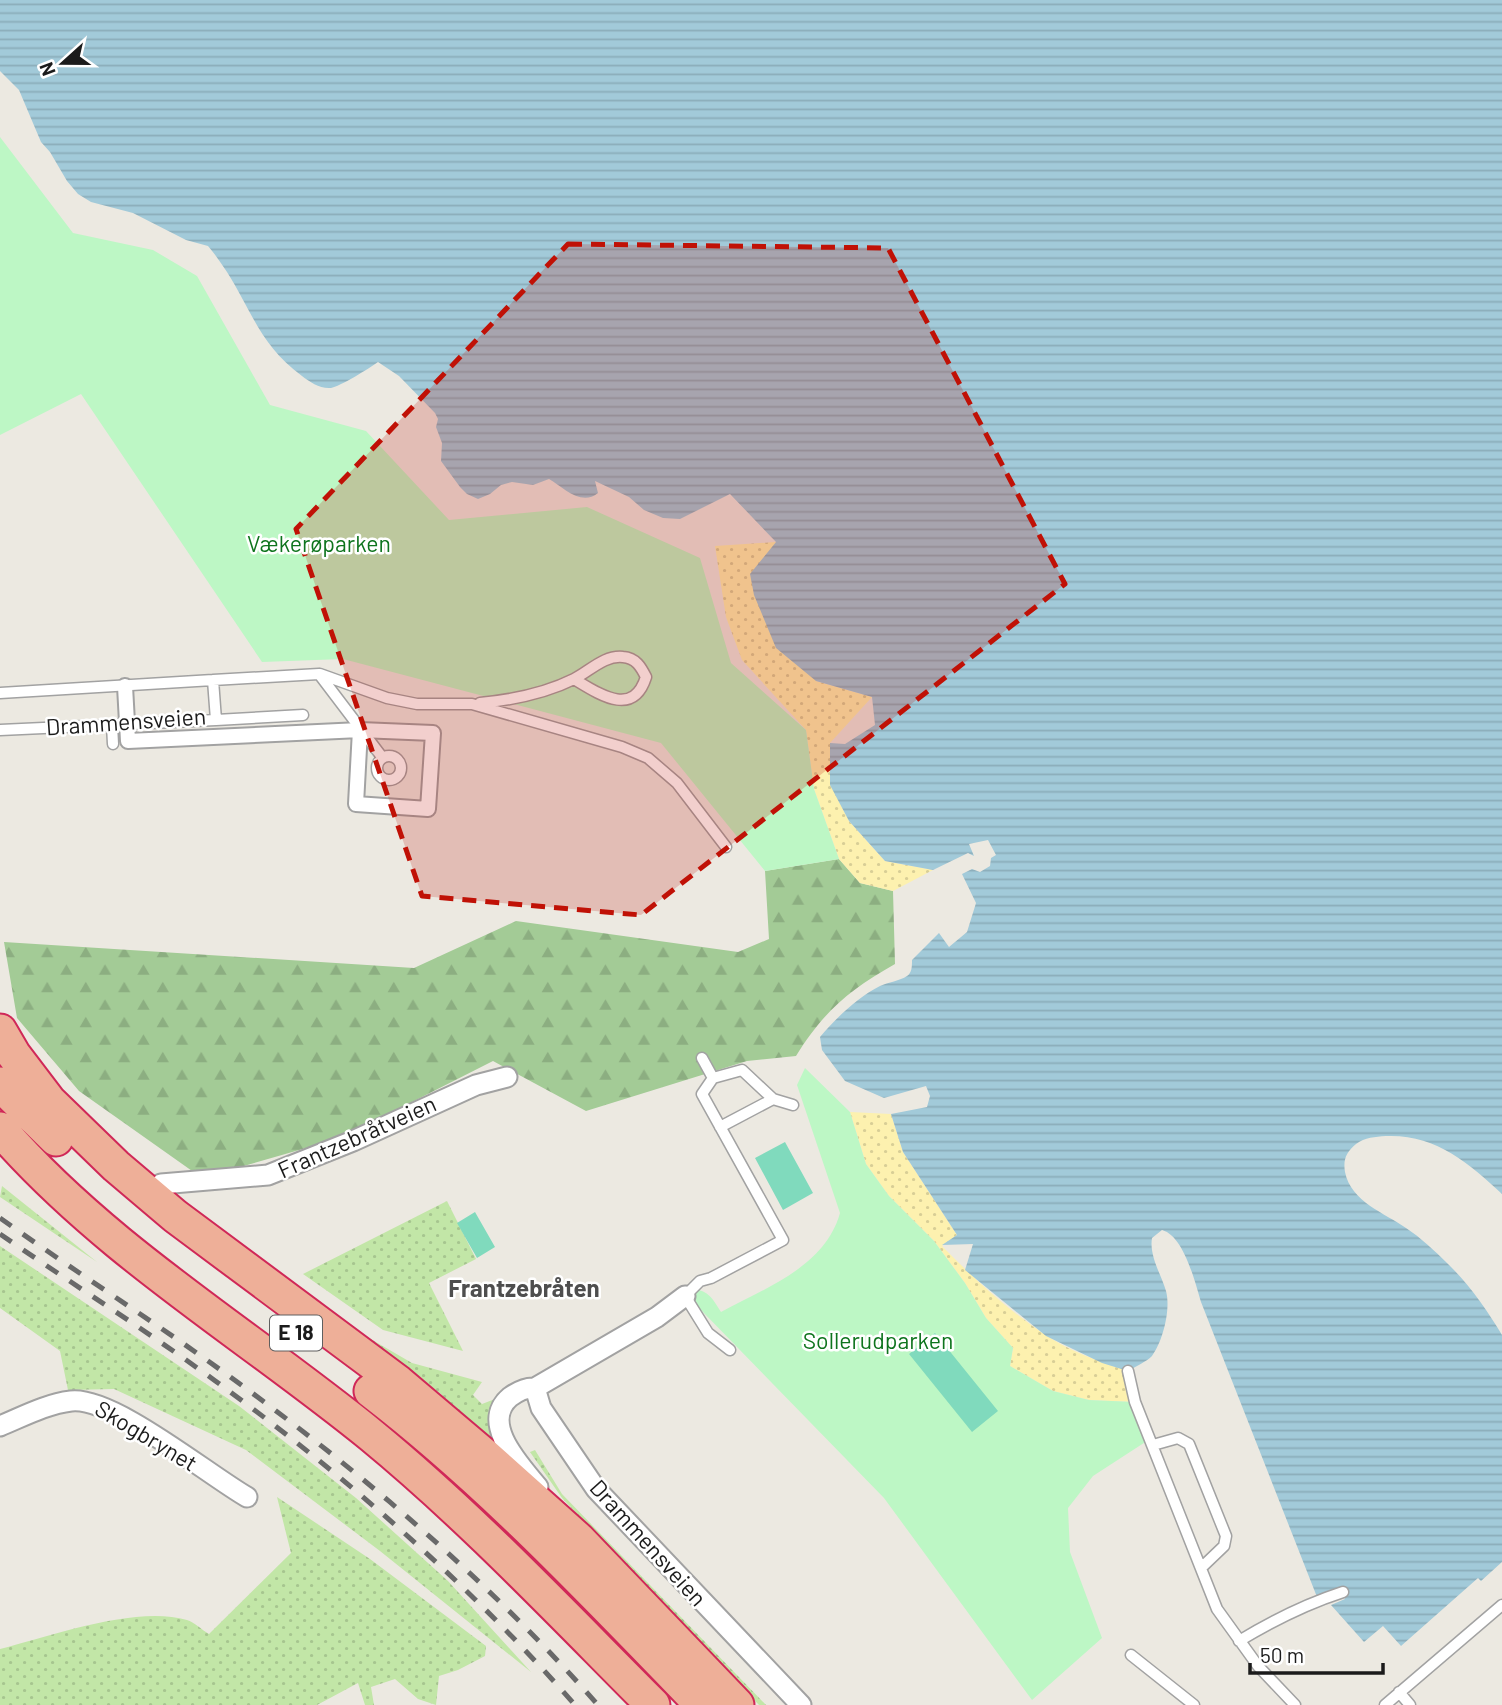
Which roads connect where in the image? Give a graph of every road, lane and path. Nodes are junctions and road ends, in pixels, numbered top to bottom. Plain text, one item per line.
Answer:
1 (319, 674) junction
2 (574, 679) junction
3 (213, 680) junction
4 (125, 686) junction
5 (0, 693) edge
6 (472, 704) junction
7 (303, 715) dead end
8 (216, 720) junction
9 (127, 724) junction
10 (111, 725) junction
11 (0, 730) edge
12 (360, 730) junction
13 (113, 744) dead end
14 (382, 757) dead end
15 (726, 847) dead end
16 (0, 1031) edge
17 (702, 1058) dead end
18 (507, 1077) dead end
19 (713, 1078) junction
20 (0, 1084) edge
21 (773, 1099) junction
22 (793, 1105) dead end
23 (720, 1127) junction
24 (0, 1129) edge
25 (12, 1151) edge
26 (161, 1184) dead end
27 (685, 1296) junction
28 (730, 1350) dead end
29 (1128, 1371) dead end
30 (535, 1388) junction
31 (0, 1426) edge
32 (1153, 1445) junction
33 (247, 1497) dead end
34 (578, 1539) junction
35 (1200, 1568) junction
36 (1343, 1592) dead end
37 (1502, 1605) edge
38 (1240, 1641) junction
39 (1131, 1655) dead end
40 (1399, 1692) junction
41 (653, 1705) edge
42 (702, 1705) edge
43 (737, 1705) edge
44 (801, 1705) edge
45 (1194, 1705) edge
46 (1296, 1705) edge
47 (1385, 1705) edge
48 (1410, 1705) edge

1 - 3 lane, Drammensveien
1 - 6 lane
1 - 12 lane
2 - 2 lane
2 - 6 lane
3 - 4 lane, Drammensveien
3 - 8 lane, Drammensveien
4 - 5 lane, Drammensveien
4 - 9 street
6 - 15 lane
7 - 8 lane
8 - 9 lane, Drammensveien
9 - 10 lane, Drammensveien
9 - 12 street
10 - 11 lane, Drammensveien
10 - 13 lane
12 - 12 street
12 - 14 lane
16 - 34 highway
17 - 19 lane
18 - 26 street, Frantzebråtveien
19 - 21 lane
19 - 23 lane
20 - 42 highway, E 18
21 - 22 lane
21 - 23 lane
23 - 27 lane
24 - 25 highway, E 18
25 - 41 highway, E 18
27 - 28 lane
27 - 30 street
29 - 32 lane
30 - 34 street
30 - 44 street, Drammensveien
31 - 33 street, Skogbrynet
32 - 35 lane
32 - 35 lane
34 - 43 highway
35 - 38 lane
36 - 38 lane
37 - 40 lane
38 - 46 lane
39 - 45 lane
40 - 47 lane
40 - 48 lane

